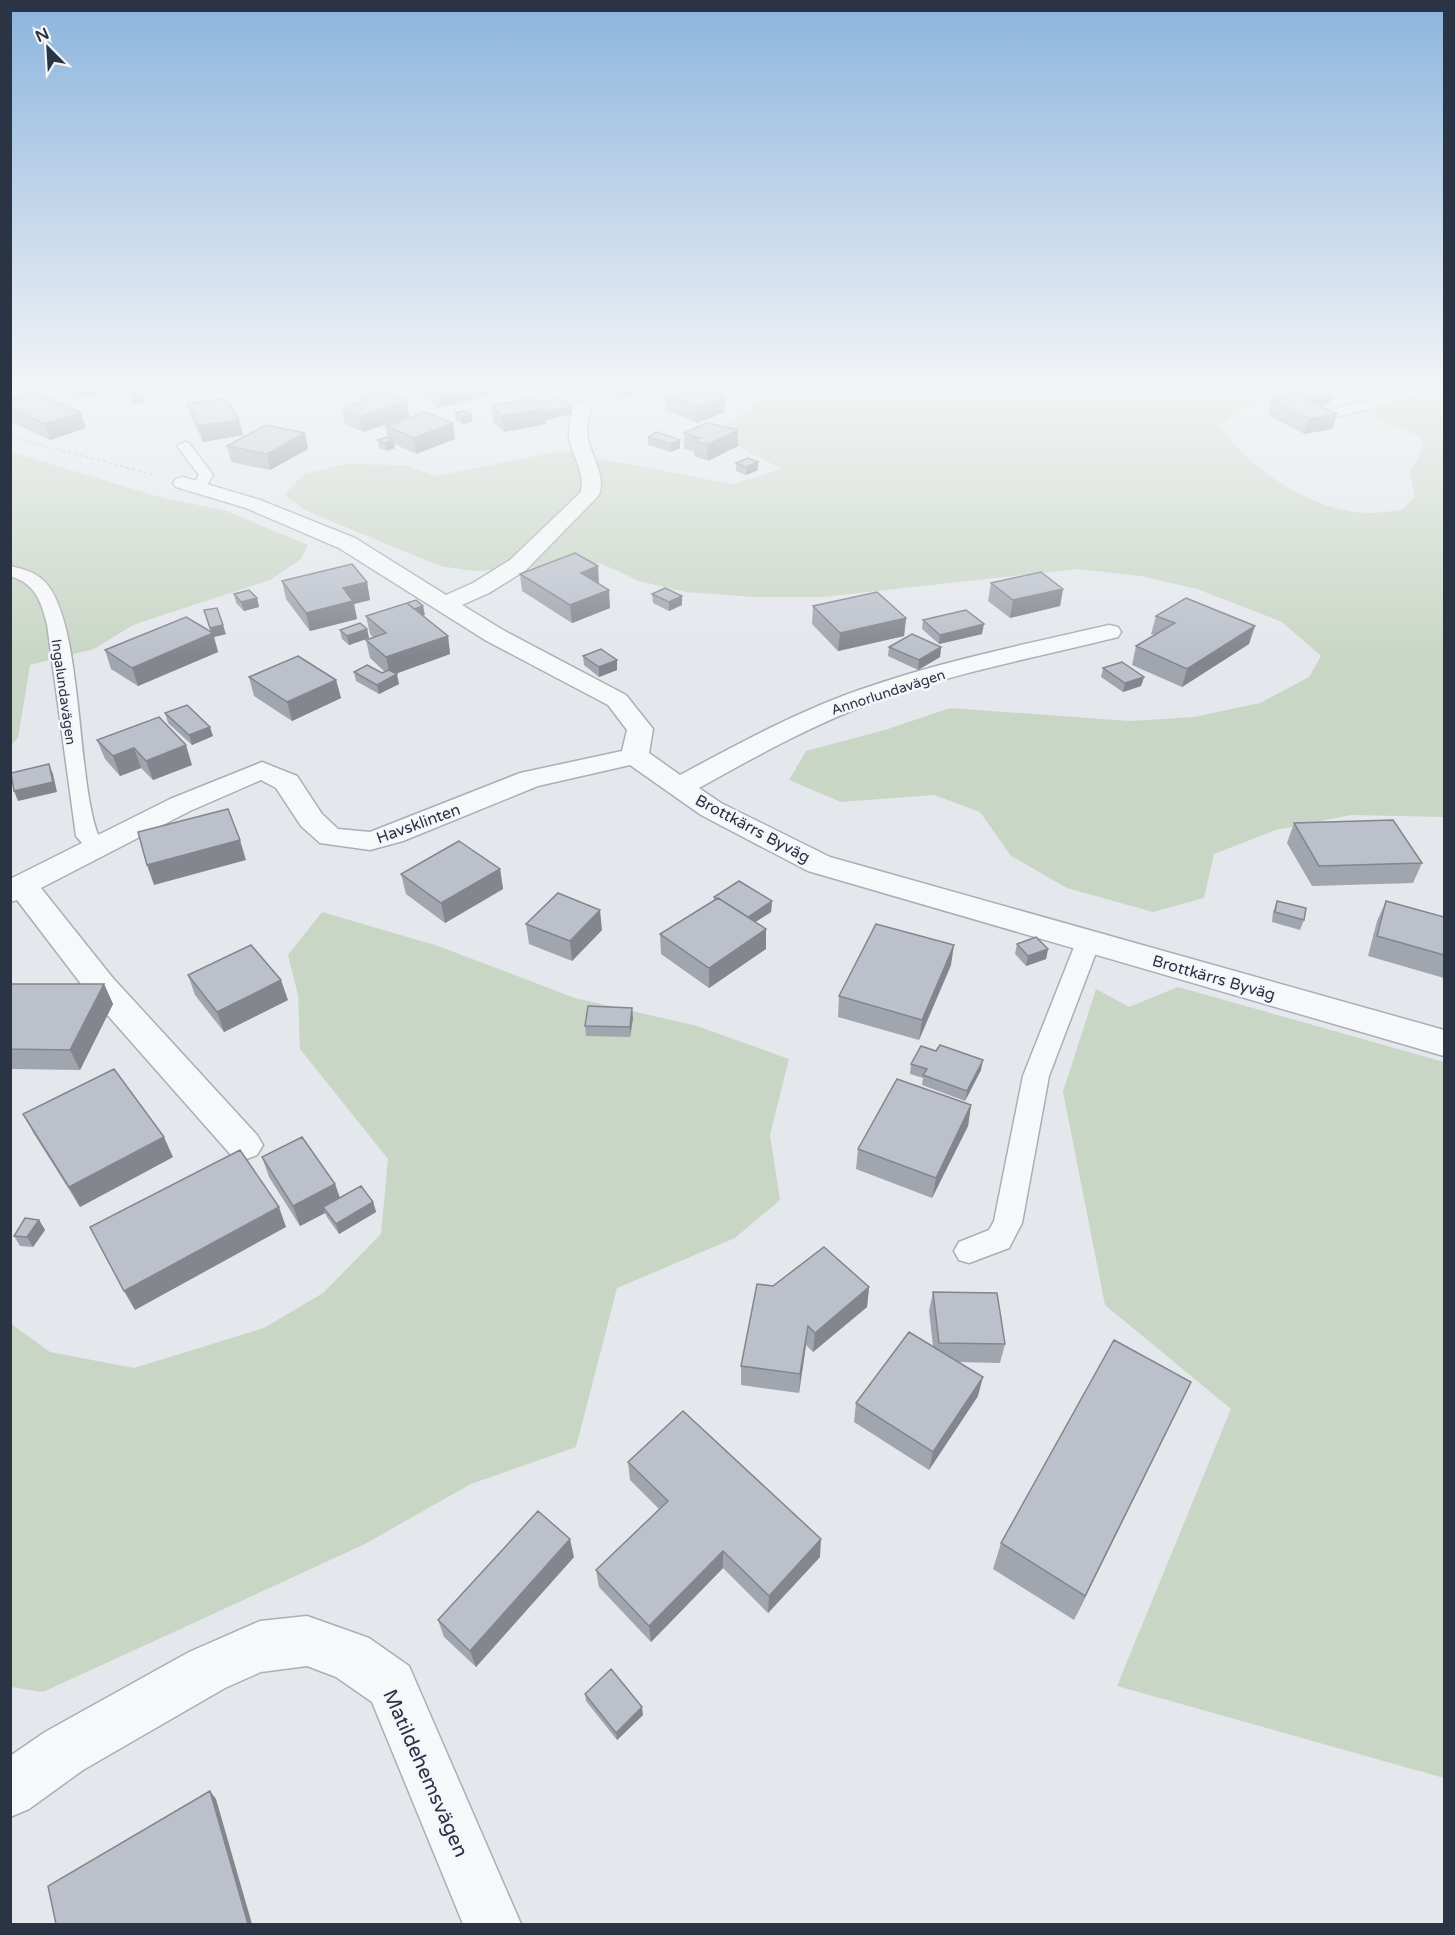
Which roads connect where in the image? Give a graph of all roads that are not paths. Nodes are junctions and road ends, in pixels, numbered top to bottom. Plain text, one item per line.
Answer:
1 (206, 475) edge
2 (590, 475) edge
3 (191, 485) joint
4 (10, 571) edge
5 (443, 605) junction
6 (1109, 632) dead end
7 (635, 756) junction
8 (679, 788) junction
9 (97, 846) junction
10 (16, 889) edge
11 (1088, 942) junction
12 (1444, 1043) edge
13 (244, 1145) dead end
14 (969, 1251) dead end
15 (10, 1790) edge
16 (492, 1924) edge

1 - 3 lane
2 - 5 street
3 - 5 street
4 - 9 lane, Ingalundavägen
5 - 7 street
6 - 8 street, Annorlundavägen
7 - 8 street, Brottkärrs Byväg
7 - 9 street, Havsklinten
8 - 11 street, Brottkärrs Byväg
9 - 10 street, Havsklinten
10 - 13 street, Havsklinten
11 - 12 street, Brottkärrs Byväg
11 - 14 lane
15 - 16 street, Matildehemsvägen

